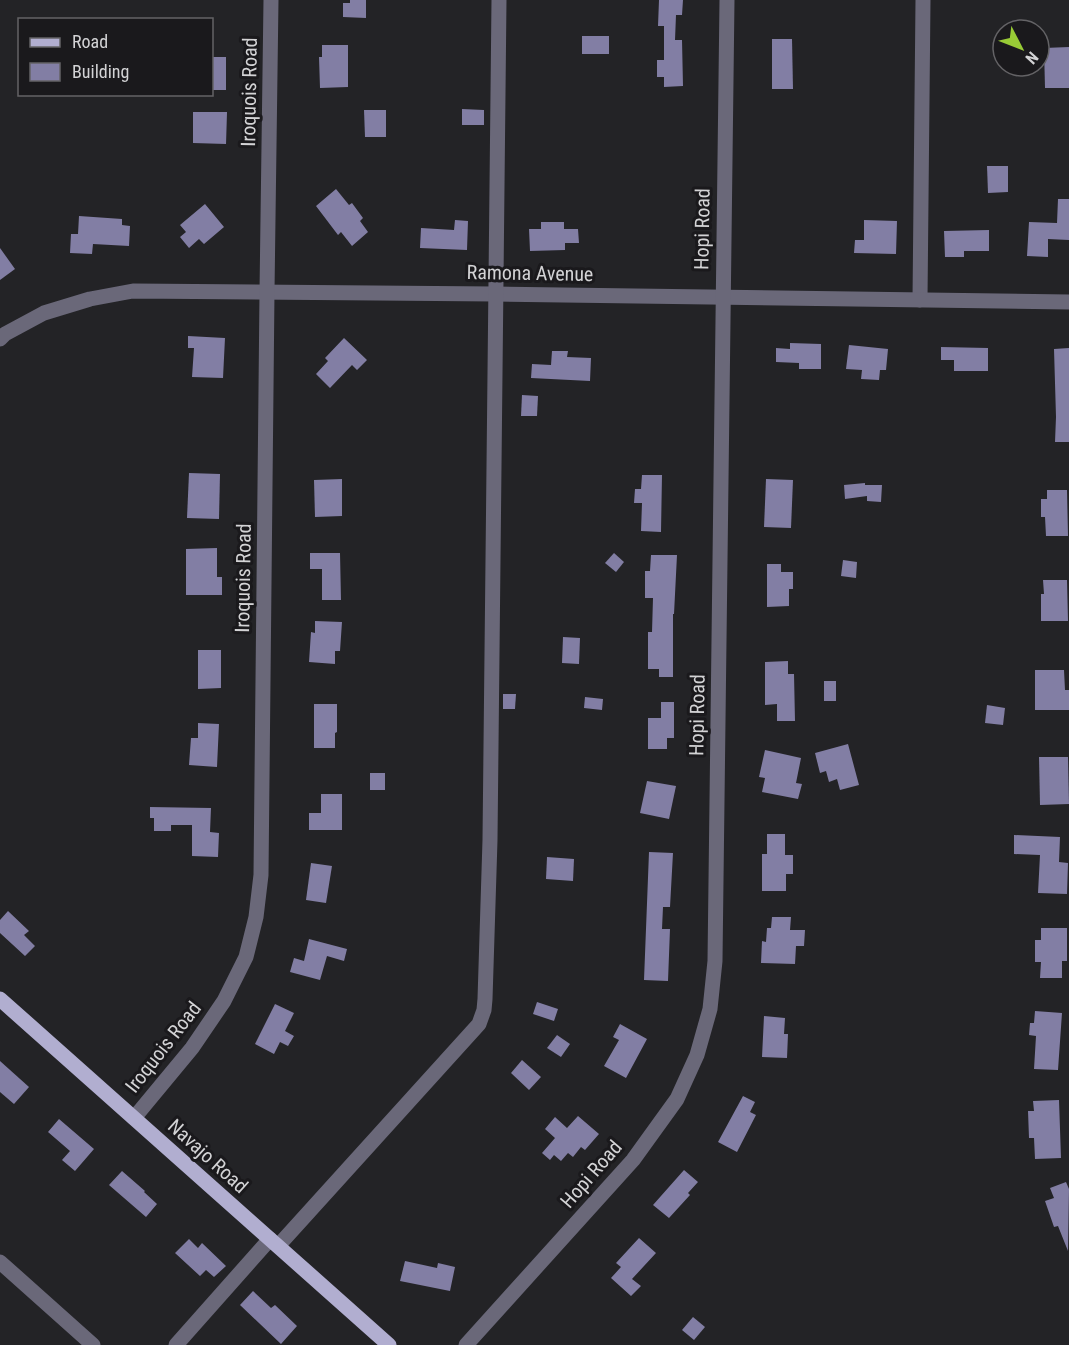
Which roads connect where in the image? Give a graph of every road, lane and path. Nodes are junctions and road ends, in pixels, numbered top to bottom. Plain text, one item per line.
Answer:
1 (271, 0) edge
2 (499, 0) edge
3 (727, 0) edge
4 (923, 0) edge
5 (267, 292) junction
6 (495, 294) junction
7 (722, 297) junction
8 (920, 300) junction
9 (1069, 302) edge
10 (0, 339) edge
11 (0, 999) edge
12 (134, 1118) junction
13 (274, 1243) junction
14 (0, 1262) edge
15 (93, 1345) edge
16 (176, 1345) edge
17 (389, 1345) edge
18 (466, 1345) edge

1 - 5 street, Iroquois Road
2 - 6 street
3 - 7 street, Hopi Road
4 - 8 street
5 - 6 street, Ramona Avenue
5 - 10 street, Ramona Avenue
5 - 12 street, Iroquois Road
6 - 7 street, Ramona Avenue
6 - 13 street
7 - 8 street, Ramona Avenue
7 - 18 street, Hopi Road
8 - 9 street, Ramona Avenue
11 - 12 main road, Navajo Road
12 - 13 main road, Navajo Road
13 - 16 street
13 - 17 main road, Navajo Road
14 - 15 street

